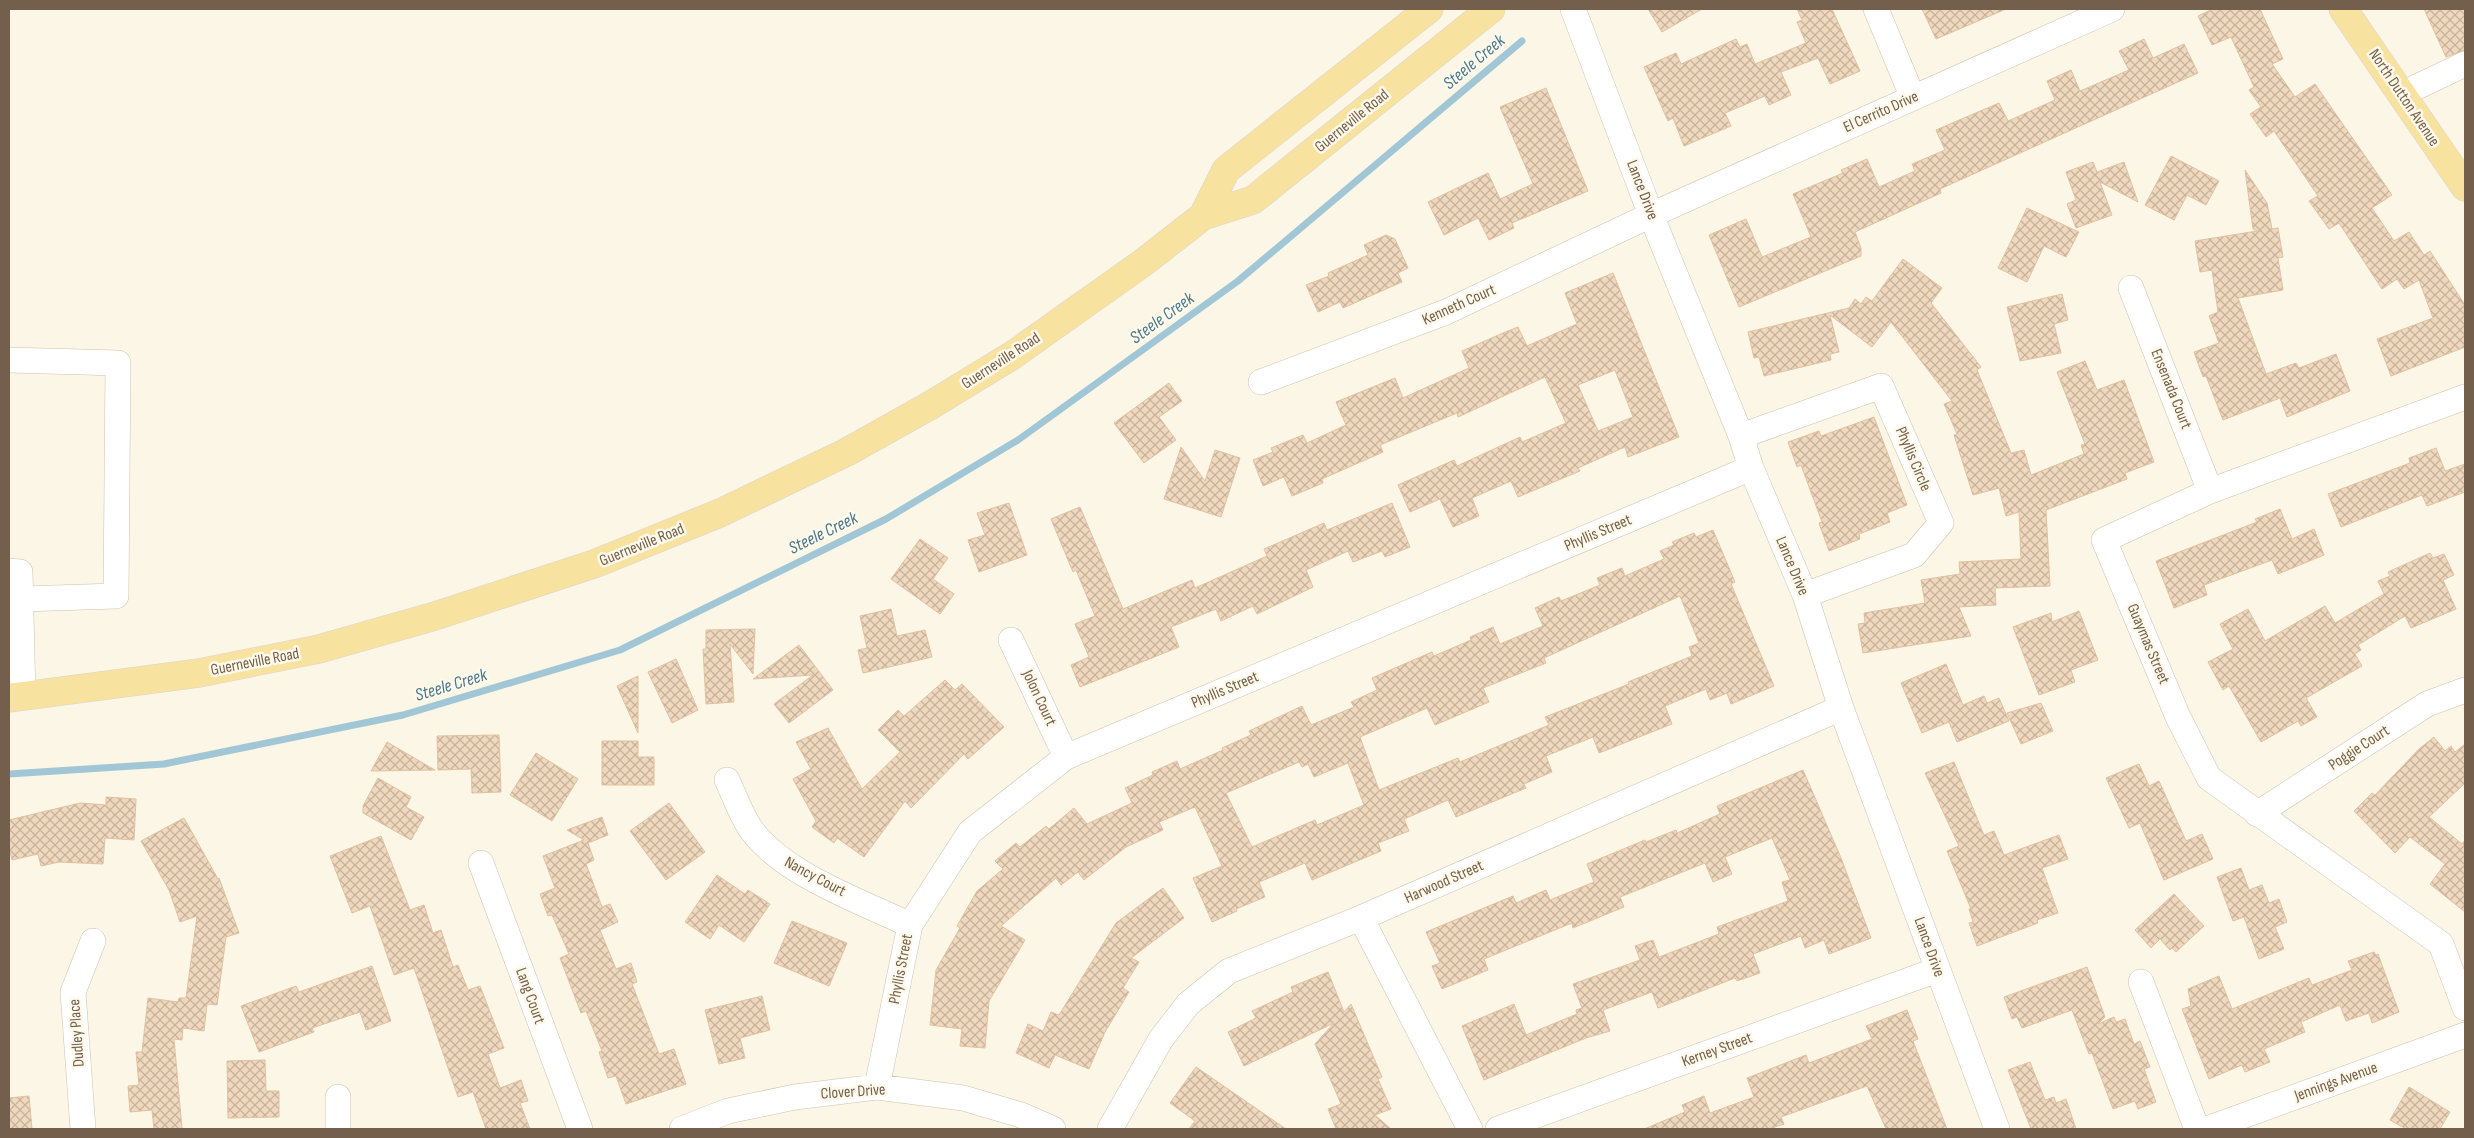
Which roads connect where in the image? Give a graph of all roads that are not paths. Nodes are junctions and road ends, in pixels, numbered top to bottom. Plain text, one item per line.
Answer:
1 (1429, 9) edge
2 (1491, 9) edge
3 (1573, 9) edge
4 (1876, 9) edge
5 (2112, 9) edge
6 (2343, 9) edge
7 (2465, 64) edge
8 (2402, 94) junction
9 (1913, 98) junction
10 (2463, 180) edge
11 (1651, 215) junction
12 (1204, 216) junction
13 (2131, 288) dead end
14 (9, 360) edge
15 (1261, 382) dead end
16 (2465, 396) edge
17 (1741, 436) junction
18 (1751, 468) junction
19 (2210, 490) junction
20 (9, 572) edge
21 (1805, 595) junction
22 (20, 599) junction
23 (1011, 640) dead end
24 (2465, 690) edge
25 (16, 698) edge
26 (1841, 708) junction
27 (1066, 757) junction
28 (728, 780) dead end
29 (2257, 814) junction
30 (481, 863) dead end
31 (1361, 918) junction
32 (910, 924) junction
33 (93, 941) dead end
34 (1937, 970) junction
35 (2141, 982) dead end
36 (2465, 1008) edge
37 (2465, 1035) edge
38 (878, 1087) junction
39 (338, 1097) dead end
40 (83, 1129) edge
41 (338, 1129) edge
42 (580, 1129) edge
43 (682, 1129) edge
44 (1054, 1129) edge
45 (1110, 1129) edge
46 (1470, 1129) edge
47 (1498, 1129) edge
48 (1997, 1129) edge
49 (2197, 1129) edge
50 (2207, 1129) edge

1 - 12 main road, Guerneville Road
2 - 12 main road, Guerneville Road
3 - 11 street, Lance Drive
4 - 9 street
5 - 9 street, El Cerrito Drive
6 - 8 main road, North Dutton Avenue
7 - 8 street
8 - 10 main road, North Dutton Avenue
9 - 11 street, El Cerrito Drive
11 - 15 street, Kenneth Court
11 - 17 street, Lance Drive
12 - 25 main road, Guerneville Road
13 - 19 street, Ensenada Court
14 - 22 street
16 - 19 street, Guaymas Street
17 - 18 street, Lance Drive
17 - 21 street, Phyllis Circle
18 - 21 street, Lance Drive
18 - 27 street, Phyllis Street
19 - 29 street, Guaymas Street
20 - 22 street
21 - 26 street, Lance Drive
22 - 25 street
23 - 27 street, Jolon Court
24 - 29 street, Poggie Court
26 - 31 street, Harwood Street
26 - 34 street, Lance Drive
27 - 32 street, Phyllis Street
28 - 32 street, Nancy Court
29 - 36 street, Guaymas Street
30 - 42 street, Lang Court
31 - 45 street, Harwood Street
31 - 46 street
32 - 38 street, Phyllis Street
33 - 40 street, Dudley Place
34 - 47 street, Kerney Street
34 - 48 street, Lance Drive
35 - 49 street
37 - 50 street, Jennings Avenue
38 - 43 street, Clover Drive
38 - 44 street, Clover Drive
39 - 41 street

